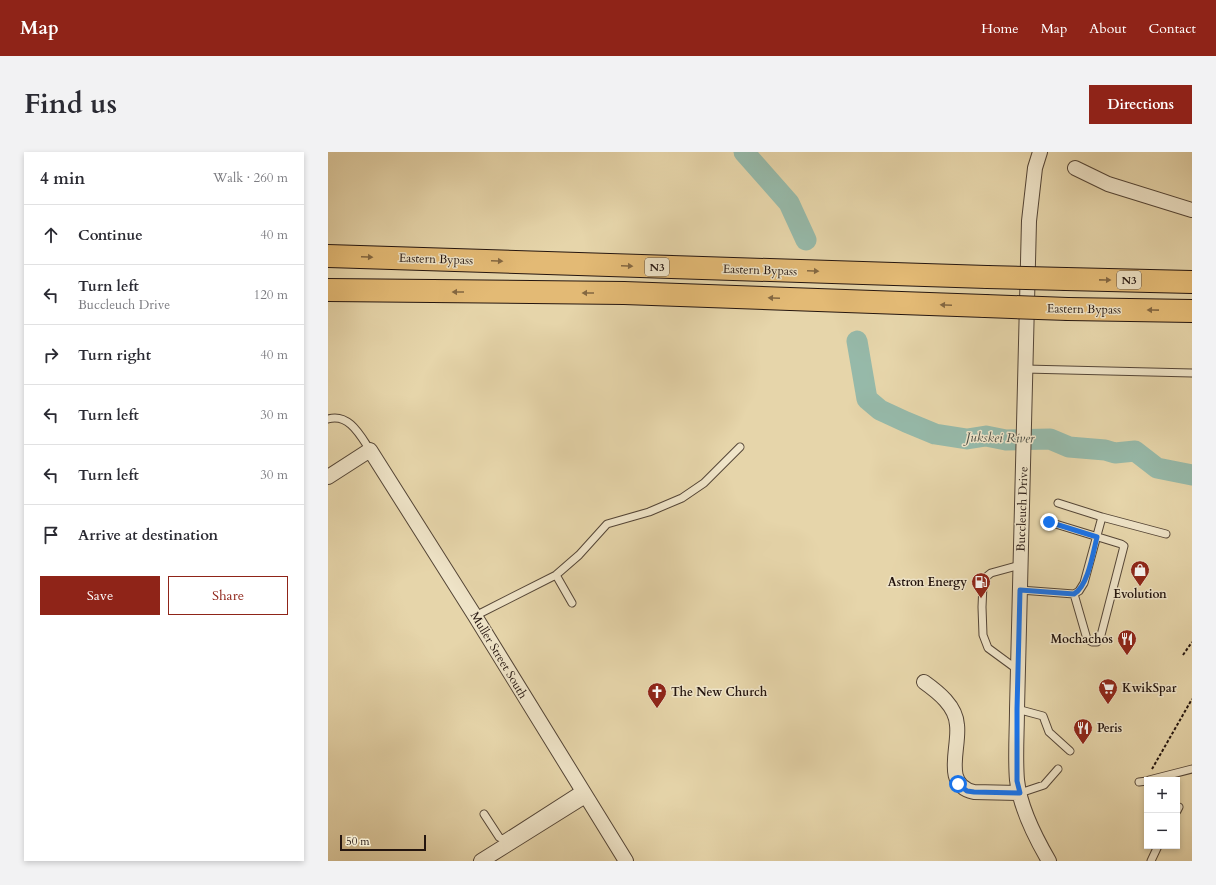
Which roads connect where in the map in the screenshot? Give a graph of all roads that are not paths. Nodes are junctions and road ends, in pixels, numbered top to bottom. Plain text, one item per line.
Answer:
1 (1040, 152) edge
2 (1076, 168) dead end
3 (1192, 210) edge
4 (328, 256) edge
5 (1192, 282) edge
6 (328, 290) edge
7 (1192, 311) edge
8 (1025, 369) junction
9 (1192, 373) edge
10 (328, 419) edge
11 (740, 447) dead end
12 (370, 450) junction
13 (328, 477) edge
14 (1058, 503) dead end
15 (1102, 517) junction
16 (1049, 522) dead end
17 (1166, 534) dead end
18 (1097, 537) junction
19 (1020, 565) junction
20 (556, 575) junction
21 (1020, 590) junction
22 (1074, 594) junction
23 (572, 604) dead end
24 (476, 616) junction
25 (1018, 670) junction
26 (924, 682) dead end
27 (1017, 709) junction
28 (1070, 751) dead end
29 (1058, 769) dead end
30 (1192, 769) edge
31 (1161, 777) edge
32 (583, 793) junction
33 (1020, 793) junction
34 (484, 814) dead end
35 (1157, 849) edge
36 (1152, 859) edge
37 (481, 861) edge
38 (626, 861) edge
39 (1049, 861) edge
40 (1160, 861) edge

1 - 8 street, Buccleuch Drive
2 - 3 street
4 -> 5 highway, Eastern Bypass / N3, bridge
7 -> 6 highway, Eastern Bypass / N3, bridge
8 - 9 lane
8 - 19 street, Buccleuch Drive
10 - 12 lane
11 - 20 lane
12 - 13 street
12 - 24 street, Muller Street South
14 - 15 lane
15 - 17 lane
15 - 18 lane
16 - 18 lane
18 - 22 lane
18 - 22 lane
19 - 21 street, Buccleuch Drive
19 - 25 lane
20 - 23 lane
20 - 24 lane
21 - 22 lane
21 - 25 street, Buccleuch Drive
24 - 32 street, Muller Street South
25 - 27 street, Buccleuch Drive
26 - 33 street
27 - 28 lane
27 - 33 street, Buccleuch Drive
29 - 33 lane
30 - 31 lane
32 - 34 lane
32 - 37 street
32 - 38 street, Muller Street South
33 - 39 street, Buccleuch Drive
35 - 36 lane
36 - 40 lane

